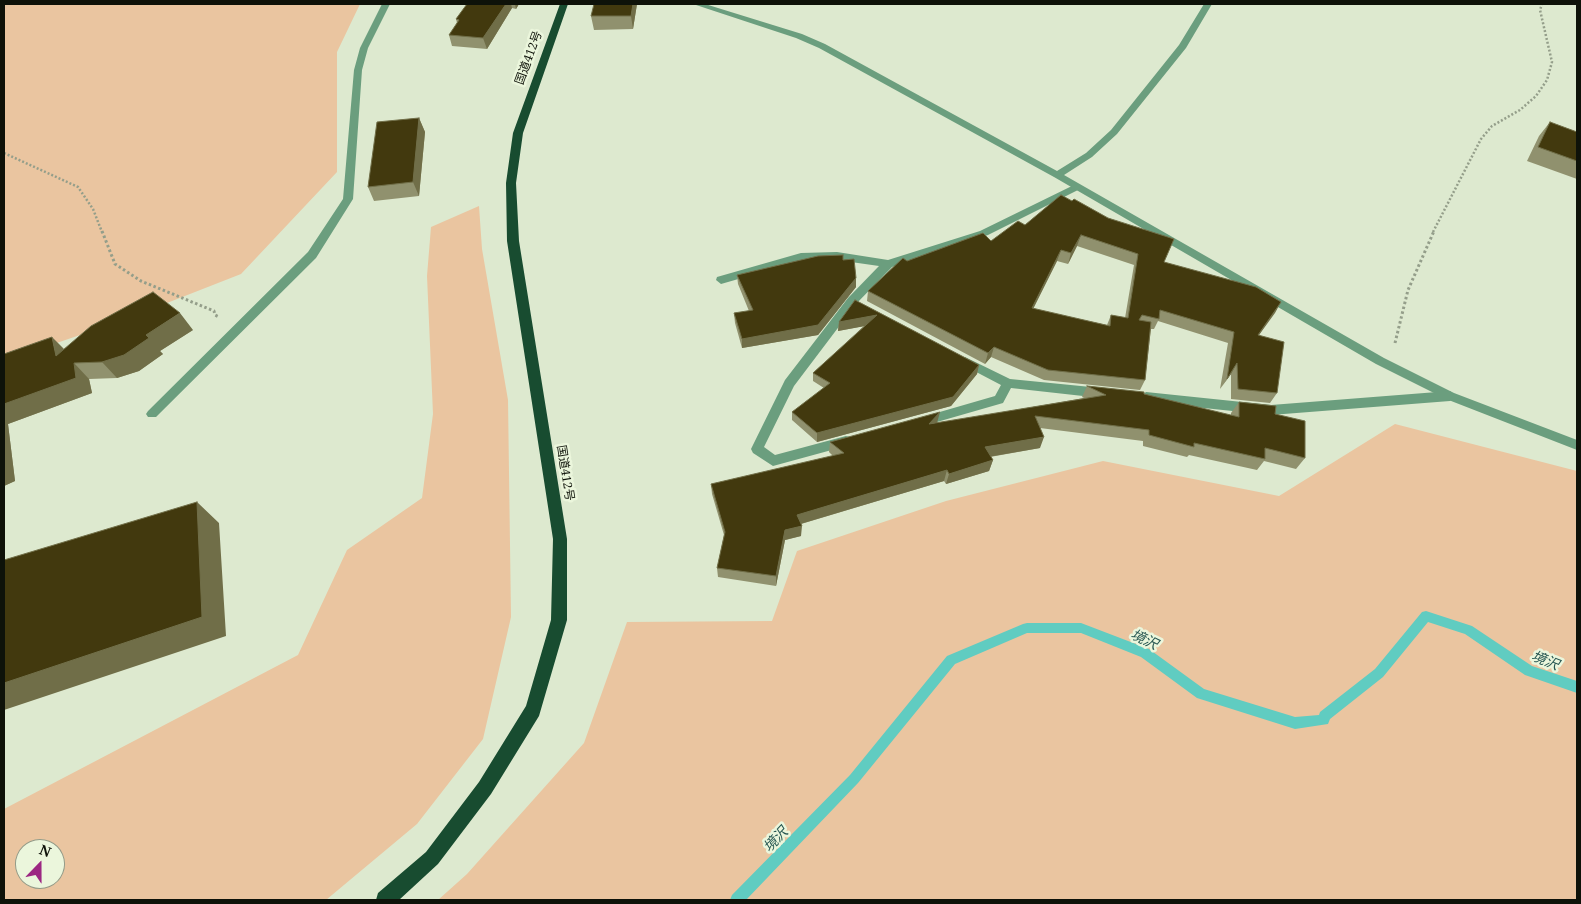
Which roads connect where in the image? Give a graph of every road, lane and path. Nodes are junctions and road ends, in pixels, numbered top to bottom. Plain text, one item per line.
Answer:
1 (386, 4) edge
2 (564, 4) edge
3 (697, 4) edge
4 (1208, 4) edge
5 (1542, 4) edge
6 (4, 153) edge
7 (1057, 175) junction
8 (1076, 187) junction
9 (888, 264) junction
10 (721, 280) dead end
11 (241, 325) junction
12 (956, 356) edge
13 (1380, 361) junction
14 (1008, 383) junction
15 (1115, 394) edge
16 (1135, 396) edge
17 (1450, 396) junction
18 (152, 414) dead end
19 (914, 423) edge
20 (858, 438) edge
21 (1577, 445) edge
22 (385, 900) edge

1 - 11 street
2 - 22 highway, 国道412号
3 - 7 street
4 - 7 street
5 - 13 path
6 - 11 path
7 - 8 street
8 - 9 street
8 - 13 street
9 - 10 street
9 - 20 street
11 - 18 street
12 - 14 street
13 - 17 street
14 - 15 street
14 - 19 street
16 - 17 street
17 - 21 street

